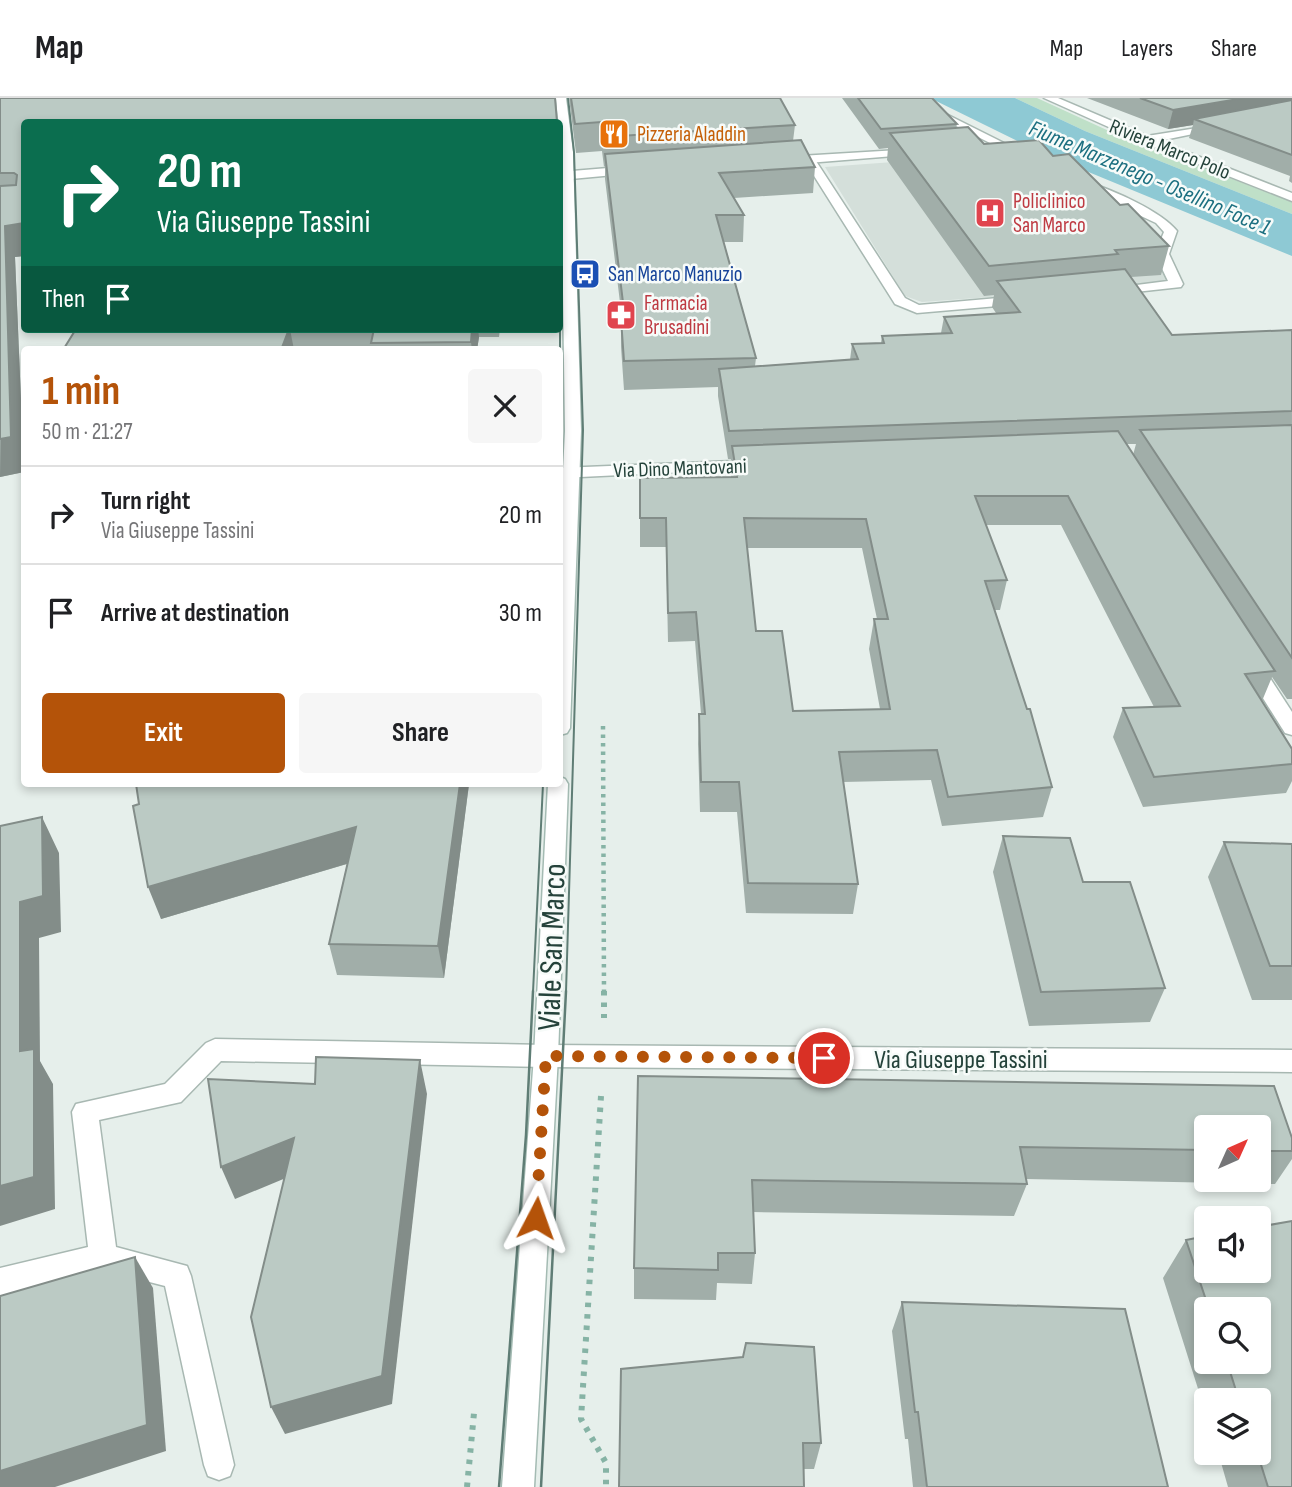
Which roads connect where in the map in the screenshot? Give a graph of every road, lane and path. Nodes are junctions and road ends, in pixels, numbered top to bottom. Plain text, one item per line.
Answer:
1 (561, 98) edge
2 (905, 98) edge
3 (1049, 98) edge
4 (562, 119) edge
5 (1224, 124) edge
6 (1146, 140) junction
7 (976, 148) edge
8 (563, 150) edge
9 (935, 151) edge
10 (810, 160) junction
11 (769, 162) edge
12 (645, 169) edge
13 (564, 176) edge
14 (1076, 180) edge
15 (1292, 197) edge
16 (1103, 293) edge
17 (1037, 299) edge
18 (776, 464) edge
19 (565, 472) edge
20 (563, 574) edge
21 (1241, 647) edge
22 (603, 716) dead end
23 (1292, 728) edge
24 (558, 787) edge
25 (604, 1010) dead end
26 (546, 1056) junction
27 (1292, 1061) edge
28 (602, 1082) dead end
29 (103, 1257) junction
30 (0, 1282) edge
31 (219, 1465) dead end
32 (518, 1487) edge
33 (606, 1487) edge

1 - 4 street
2 - 7 street
3 - 6 street, Riviera Marco Polo
5 - 6 street
6 - 15 street, Riviera Marco Polo
8 - 13 street
9 - 10 street
10 - 11 street
10 - 17 street
12 - 13 street
13 - 19 street
14 - 16 street
18 - 19 street, Via Dino Mantovani
19 - 20 street
21 - 23 street
22 - 25 path
24 - 26 street, Viale San Marco
26 - 27 street, Via Giuseppe Tassini
26 - 29 street, Via Giuseppe Tassini
26 - 32 street, Viale San Marco
28 - 33 path
29 - 30 street
29 - 31 street

